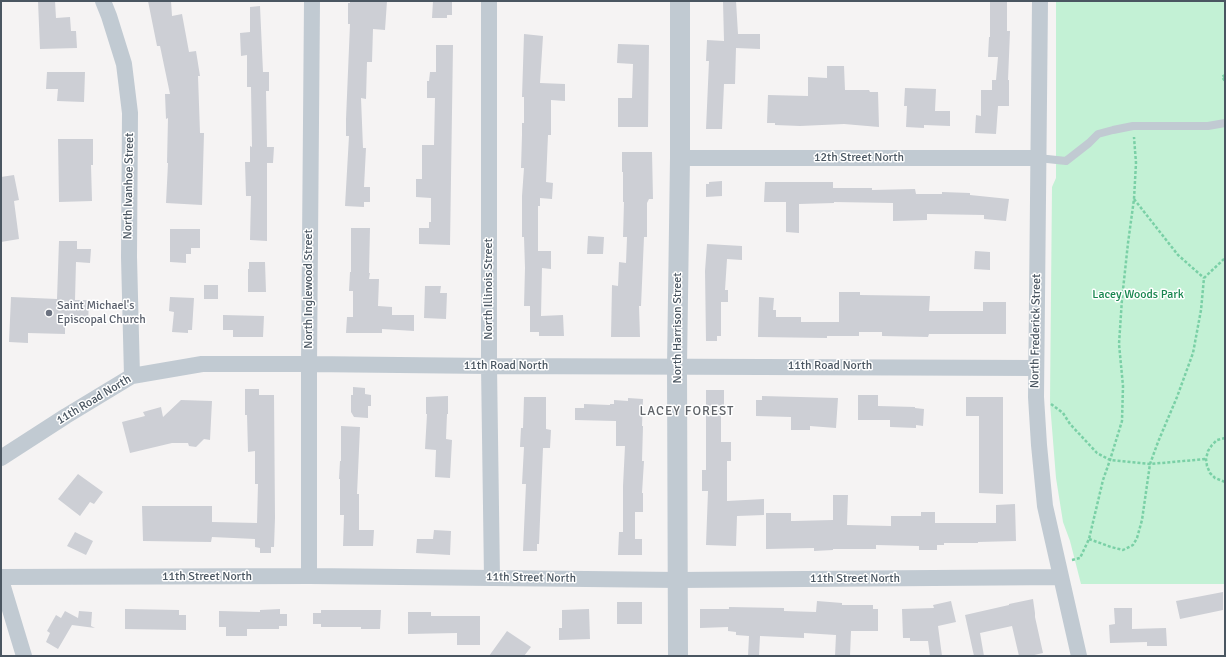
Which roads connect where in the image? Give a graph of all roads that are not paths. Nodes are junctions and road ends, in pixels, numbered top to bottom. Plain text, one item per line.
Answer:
1 (103, 1) edge
2 (312, 1) edge
3 (489, 1) edge
4 (680, 1) edge
5 (1040, 1) edge
6 (1225, 124) edge
7 (680, 158) junction
8 (1038, 158) junction
9 (309, 364) junction
10 (489, 366) junction
11 (678, 366) junction
12 (1035, 368) junction
13 (132, 376) junction
14 (1, 458) edge
15 (309, 576) junction
16 (1061, 577) junction
17 (1, 578) edge
18 (492, 578) junction
19 (678, 580) junction
20 (24, 656) edge
21 (678, 656) edge
22 (1079, 656) edge

1 - 13 street, North Ivanhoe Street
2 - 9 street, North Inglewood Street
3 - 10 street, North Illinois Street
4 - 7 street, North Harrison Street
5 - 8 street, North Frederick Street
6 - 8 lane
7 - 8 street, 12th Street North
7 - 11 street, North Harrison Street
8 - 12 street, North Frederick Street
9 - 10 street, 11th Road North
9 - 13 street, 11th Road North
9 - 15 street, North Inglewood Street
10 - 11 street, 11th Road North
10 - 18 street, North Illinois Street
11 - 12 street, 11th Road North
11 - 19 street, North Harrison Street
12 - 16 street, North Frederick Street
13 - 14 street, 11th Road North
15 - 17 street, 11th Street North
15 - 18 street, 11th Street North
16 - 19 street, 11th Street North
16 - 22 street, North Frederick Street
17 - 20 street
18 - 19 street, 11th Street North
19 - 21 street, North Harrison Street

